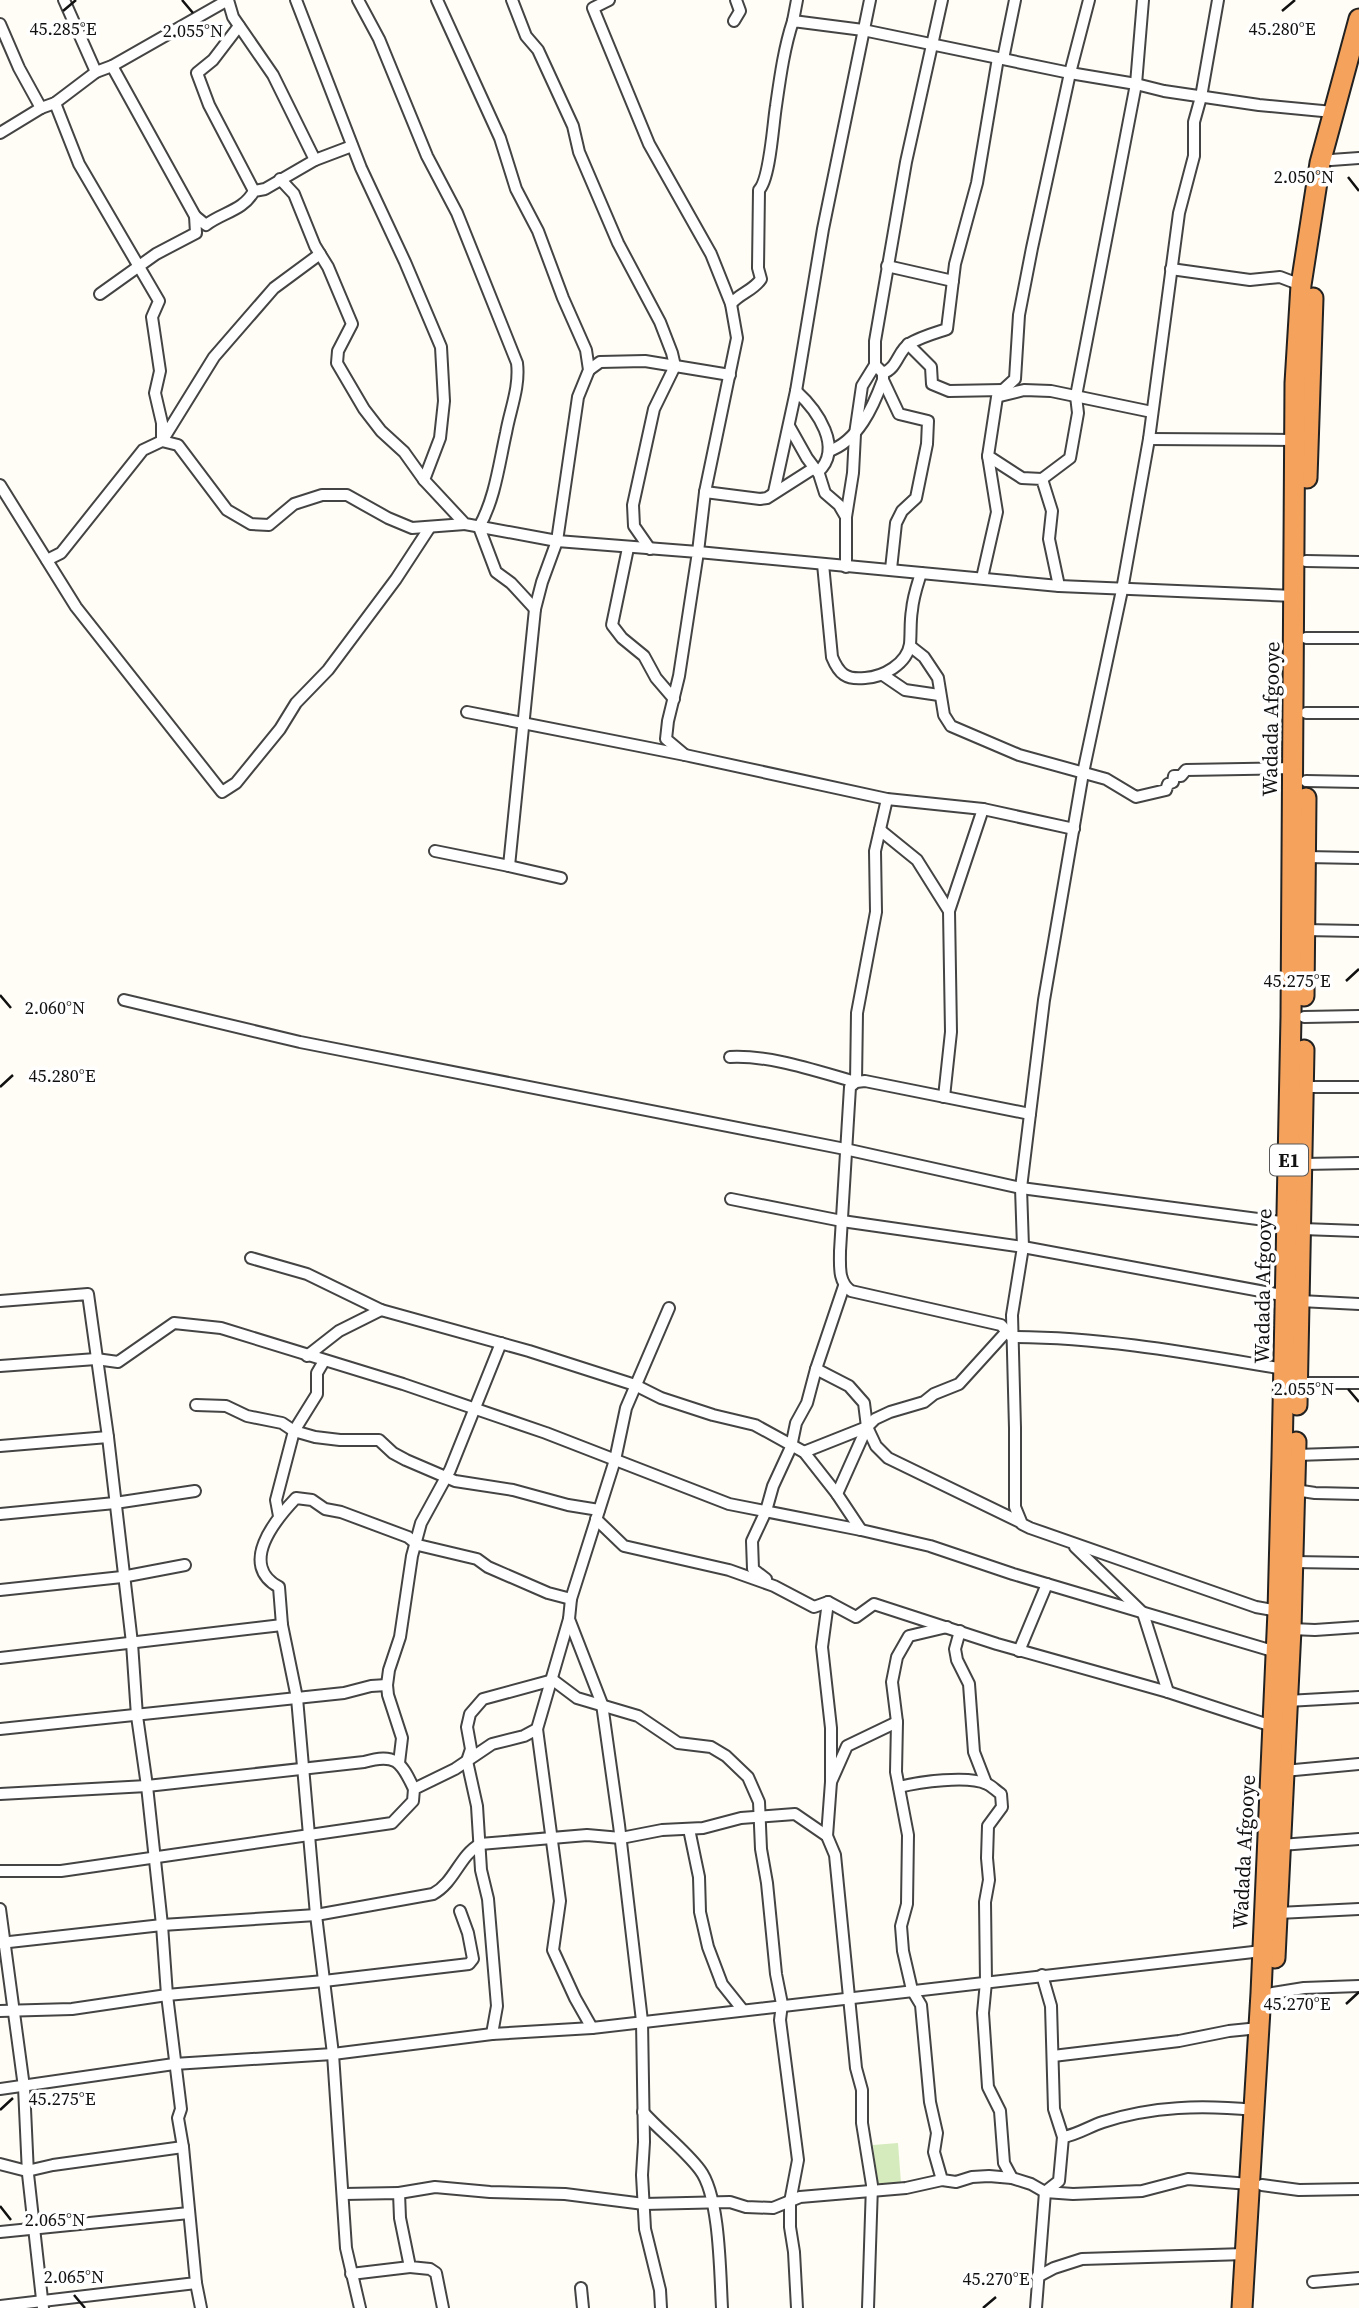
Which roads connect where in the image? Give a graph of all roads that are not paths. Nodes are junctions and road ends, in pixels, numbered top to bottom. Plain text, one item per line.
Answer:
1 (64, 0) edge
2 (228, 0) edge
3 (296, 0) edge
4 (358, 0) edge
5 (437, 0) edge
6 (512, 0) edge
7 (609, 0) edge
8 (736, 0) edge
9 (797, 0) edge
10 (870, 0) edge
11 (942, 0) edge
12 (1015, 0) edge
13 (1089, 0) edge
14 (1143, 0) edge
15 (1217, 0) edge
16 (592, 4) edge
17 (1359, 19) edge
18 (734, 21) dead end
19 (793, 21) junction
20 (0, 24) edge
21 (239, 26) junction
22 (863, 30) junction
23 (932, 45) junction
24 (1001, 59) junction
25 (1359, 64) edge
26 (112, 66) junction
27 (96, 72) junction
28 (1070, 73) junction
29 (1136, 84) junction
30 (1201, 97) junction
31 (55, 103) junction
32 (41, 108) junction
33 (1333, 112) junction
34 (0, 133) edge
35 (352, 146) junction
36 (1359, 158) edge
37 (315, 160) junction
38 (1331, 160) junction
39 (280, 179) junction
40 (254, 191) junction
41 (195, 216) junction
42 (320, 254) junction
43 (887, 266) junction
44 (139, 267) junction
45 (1171, 270) junction
46 (953, 281) junction
47 (1301, 285) junction
48 (100, 294) dead end
49 (731, 304) junction
50 (908, 344) junction
51 (674, 366) junction
52 (589, 370) junction
53 (880, 372) junction
54 (730, 375) junction
55 (796, 391) junction
56 (1000, 393) junction
57 (1076, 396) junction
58 (1152, 412) junction
59 (789, 426) junction
60 (855, 434) junction
61 (1149, 439) junction
62 (1294, 440) junction
63 (162, 441) junction
64 (829, 451) junction
65 (988, 456) junction
66 (816, 470) junction
67 (1042, 479) junction
68 (424, 480) junction
69 (0, 485) edge
70 (705, 492) junction
71 (774, 492) junction
72 (846, 517) junction
73 (465, 524) junction
74 (430, 527) junction
75 (479, 527) junction
76 (557, 541) junction
77 (628, 548) junction
78 (650, 549) junction
79 (698, 552) junction
80 (47, 559) junction
81 (1306, 561) junction
82 (1359, 562) edge
83 (823, 564) junction
84 (846, 567) junction
85 (891, 569) junction
86 (921, 573) junction
87 (982, 578) junction
88 (1059, 586) junction
89 (1122, 590) junction
90 (1294, 596) junction
91 (535, 609) junction
92 (1306, 638) junction
93 (1359, 638) edge
94 (910, 646) junction
95 (883, 675) junction
96 (939, 695) junction
97 (674, 699) junction
98 (467, 712) dead end
99 (1306, 713) junction
100 (1359, 713) edge
101 (523, 725) junction
102 (685, 755) junction
103 (1083, 773) junction
104 (1299, 774) junction
105 (1359, 782) edge
106 (887, 799) junction
107 (984, 809) junction
108 (1074, 829) junction
109 (880, 830) junction
110 (435, 851) dead end
111 (1306, 858) junction
112 (1359, 858) edge
113 (509, 866) junction
114 (561, 878) dead end
115 (949, 911) junction
116 (1304, 930) junction
117 (1359, 931) edge
118 (124, 1000) dead end
119 (1359, 1016) edge
120 (1304, 1017) junction
121 (730, 1056) dead end
122 (856, 1082) junction
123 (1304, 1087) junction
124 (1359, 1087) edge
125 (944, 1097) junction
126 (1030, 1114) junction
127 (845, 1149) junction
128 (1359, 1163) edge
129 (1303, 1164) junction
130 (1021, 1188) junction
131 (731, 1199) dead end
132 (842, 1221) junction
133 (1295, 1226) junction
134 (1359, 1231) edge
135 (1023, 1247) junction
136 (251, 1258) dead end
137 (844, 1286) junction
138 (1294, 1298) junction
139 (0, 1301) edge
140 (1359, 1304) edge
141 (669, 1308) dead end
142 (381, 1310) junction
143 (1010, 1333) junction
144 (501, 1343) junction
145 (307, 1356) junction
146 (96, 1359) junction
147 (324, 1361) junction
148 (0, 1366) edge
149 (816, 1369) junction
150 (1291, 1376) junction
151 (1359, 1383) edge
152 (635, 1385) junction
153 (195, 1405) dead end
154 (476, 1409) junction
155 (867, 1427) junction
156 (294, 1431) junction
157 (108, 1437) junction
158 (0, 1446) edge
159 (791, 1447) junction
160 (804, 1452) junction
161 (1359, 1453) edge
162 (1296, 1455) junction
163 (615, 1460) junction
164 (446, 1477) junction
165 (1296, 1490) junction
166 (195, 1491) dead end
167 (837, 1494) junction
168 (1359, 1494) edge
169 (115, 1503) junction
170 (766, 1511) junction
171 (0, 1514) edge
172 (598, 1515) junction
173 (279, 1516) junction
174 (1022, 1524) junction
175 (861, 1530) junction
176 (416, 1543) junction
177 (1073, 1545) junction
178 (1293, 1562) junction
179 (1359, 1563) edge
180 (185, 1565) dead end
181 (122, 1577) junction
182 (1047, 1584) junction
183 (774, 1586) junction
184 (0, 1590) edge
185 (571, 1599) junction
186 (828, 1602) junction
187 (1278, 1612) junction
188 (1143, 1613) junction
189 (569, 1619) junction
190 (282, 1625) junction
191 (947, 1627) junction
192 (1359, 1627) edge
193 (1291, 1629) junction
194 (960, 1632) junction
195 (132, 1643) junction
196 (1019, 1651) junction
197 (1276, 1652) junction
198 (0, 1658) edge
199 (553, 1680) junction
200 (387, 1685) junction
201 (1168, 1692) junction
202 (1359, 1697) edge
203 (297, 1698) junction
204 (1287, 1701) junction
205 (602, 1704) junction
206 (137, 1716) junction
207 (897, 1722) junction
208 (1272, 1726) junction
209 (0, 1729) edge
210 (537, 1729) junction
211 (467, 1761) junction
212 (400, 1763) junction
213 (1359, 1764) edge
214 (303, 1768) junction
215 (1284, 1771) junction
216 (831, 1782) junction
217 (986, 1783) junction
218 (148, 1786) junction
219 (899, 1787) junction
220 (414, 1789) junction
221 (0, 1794) edge
222 (760, 1816) junction
223 (689, 1829) junction
224 (310, 1836) junction
225 (827, 1836) junction
226 (550, 1838) junction
227 (621, 1838) junction
228 (1359, 1839) edge
229 (480, 1844) junction
230 (1281, 1845) junction
231 (156, 1858) junction
232 (0, 1871) edge
233 (0, 1909) edge
234 (1359, 1909) edge
235 (460, 1911) dead end
236 (1278, 1913) junction
237 (316, 1915) junction
238 (162, 1925) junction
239 (2, 1943) edge
240 (1262, 1951) junction
241 (1042, 1975) junction
242 (324, 1981) junction
243 (986, 1982) junction
244 (1359, 1986) edge
245 (912, 1990) junction
246 (1273, 1993) junction
247 (167, 1995) junction
248 (849, 1997) junction
249 (782, 2004) junction
250 (742, 2009) junction
251 (13, 2010) junction
252 (0, 2011) edge
253 (642, 2021) junction
254 (592, 2028) junction
255 (1259, 2028) junction
256 (492, 2034) junction
257 (333, 2054) junction
258 (1053, 2056) junction
259 (174, 2064) junction
260 (24, 2087) junction
261 (0, 2089) edge
262 (1254, 2110) junction
263 (643, 2112) junction
264 (1063, 2137) junction
265 (183, 2147) junction
266 (0, 2164) edge
267 (27, 2171) junction
268 (1012, 2178) junction
269 (942, 2180) junction
270 (1255, 2185) junction
271 (1359, 2189) edge
272 (872, 2192) junction
273 (1045, 2192) junction
274 (399, 2193) junction
275 (344, 2194) junction
276 (712, 2201) junction
277 (790, 2202) junction
278 (643, 2204) junction
279 (189, 2213) junction
280 (35, 2228) junction
281 (0, 2232) edge
282 (1245, 2253) junction
283 (410, 2267) junction
284 (351, 2274) junction
285 (1037, 2277) junction
286 (1359, 2278) edge
287 (1313, 2282) dead end
288 (196, 2283) junction
289 (580, 2288) dead end
290 (43, 2304) edge
291 (0, 2306) edge
292 (201, 2308) edge
293 (360, 2308) edge
294 (443, 2308) edge
295 (583, 2308) edge
296 (661, 2308) edge
297 (722, 2308) edge
298 (797, 2308) edge
299 (868, 2308) edge
300 (1036, 2308) edge
301 (1242, 2308) edge
302 (1255, 2308) edge

1 - 27 street
2 - 21 street
2 - 26 street
3 - 35 street
4 - 75 street
5 - 52 street
6 - 51 street
7 - 16 street
8 - 18 street
9 - 19 street
10 - 22 street
11 - 23 street
12 - 24 street
13 - 28 street
14 - 29 street
15 - 30 street
16 - 49 street
17 - 33 highway, Wadada Afgooye / E1
19 - 22 street
19 - 49 street
20 - 32 street
21 - 37 street
21 - 40 street
22 - 23 street
22 - 55 street
23 - 24 street
23 - 43 street
24 - 28 street
24 - 46 street
25 - 38 highway, Wadada Afgooye / E1
26 - 27 street
26 - 41 street
27 - 31 street
28 - 29 street
28 - 56 street
29 - 30 street
29 - 57 street
30 - 33 street
30 - 45 street
31 - 32 street
31 - 44 street
32 - 34 street
33 - 47 highway, Wadada Afgooye / E1
35 - 37 street
35 - 68 street
36 - 38 street
37 - 39 street
38 - 81 highway, Wadada Afgooye / E1
39 - 40 street
39 - 42 street
40 - 41 street
41 - 44 street
42 - 63 street
42 - 68 street
43 - 46 street
43 - 53 street
44 - 48 street
44 - 63 street
45 - 47 street
45 - 58 street
46 - 50 street
47 - 62 highway, Wadada Afgooye / E1
49 - 54 street
50 - 53 street
50 - 56 street
51 - 52 street
51 - 54 street
51 - 78 street
52 - 76 street
53 - 60 street
53 - 60 street
53 - 85 street
54 - 70 street
55 - 59 street
55 - 64 street
56 - 57 street
56 - 65 street
57 - 58 street
57 - 67 street
58 - 61 street
59 - 66 street
59 - 71 street
60 - 64 street
60 - 72 street
61 - 62 street
61 - 89 street
62 - 90 highway, Wadada Afgooye / E1
63 - 74 street
63 - 80 street
64 - 66 street
65 - 67 street
65 - 87 street
66 - 71 street
66 - 72 street
67 - 88 street
68 - 73 street
69 - 80 street
70 - 71 street
70 - 79 street
72 - 84 street
73 - 74 street
73 - 75 street
74 - 80 street
75 - 76 street
75 - 91 street
76 - 77 street
76 - 91 street
77 - 78 street
77 - 97 street
78 - 79 street
79 - 83 street
79 - 97 street
81 - 82 street
81 - 92 highway, Wadada Afgooye / E1
83 - 84 street
83 - 95 street
84 - 85 street
85 - 86 street
86 - 87 street
86 - 94 street
87 - 88 street
88 - 89 street
89 - 90 street
89 - 103 street
90 - 104 highway, Wadada Afgooye / E1
91 - 101 street
92 - 93 street
92 - 99 highway, Wadada Afgooye / E1
94 - 95 street
94 - 96 street
95 - 96 street
96 - 103 street
97 - 102 street
98 - 101 street
99 - 100 street
99 - 104 highway, Wadada Afgooye / E1
101 - 102 street
101 - 113 street
102 - 106 street
103 - 104 street
103 - 108 street
104 - 105 street
104 - 111 highway, Wadada Afgooye / E1
104 - 133 highway, Wadada Afgooye / E1
106 - 107 street
106 - 109 street
107 - 108 street
107 - 115 street
108 - 126 street
109 - 115 street
109 - 122 street
110 - 113 street
111 - 112 street
111 - 116 highway, Wadada Afgooye / E1
113 - 114 street
115 - 125 street
116 - 117 street
116 - 120 highway, Wadada Afgooye / E1
118 - 127 street
119 - 120 street
120 - 123 highway, Wadada Afgooye / E1
121 - 122 street
122 - 125 street
122 - 127 street
123 - 124 street
123 - 129 highway, Wadada Afgooye / E1
125 - 126 street
126 - 130 street
127 - 130 street
127 - 132 street
128 - 129 street
129 - 133 highway, Wadada Afgooye / E1
130 - 133 street
130 - 135 street
131 - 132 street
132 - 135 street
132 - 137 street
133 - 134 street
133 - 138 highway, Wadada Afgooye / E1
135 - 138 street
135 - 143 street
136 - 142 street
137 - 143 street
137 - 149 street
138 - 140 street
138 - 150 highway, Wadada Afgooye / E1
139 - 146 street
141 - 152 street
142 - 144 street
142 - 145 street
143 - 150 street
143 - 155 street
143 - 174 street
144 - 152 street
144 - 154 street
145 - 146 street
145 - 147 street
146 - 148 street
146 - 157 street
147 - 154 street
147 - 156 street
149 - 155 street
149 - 159 street
150 - 151 street
150 - 162 highway, Wadada Afgooye / E1
150 - 187 highway, Wadada Afgooye / E1
152 - 159 street
152 - 163 street
153 - 156 street
154 - 163 street
154 - 164 street
155 - 160 street
155 - 167 street
155 - 174 street
156 - 164 street
156 - 173 street
157 - 158 street
157 - 169 street
159 - 160 street
159 - 170 street
160 - 167 street
161 - 162 street
162 - 165 highway, Wadada Afgooye / E1
163 - 170 street
163 - 172 street
164 - 172 street
164 - 176 street
165 - 168 street
165 - 178 highway, Wadada Afgooye / E1
166 - 169 street
167 - 175 street
169 - 171 street
169 - 181 street
170 - 175 street
170 - 183 street
172 - 183 street
172 - 185 street
173 - 176 street
173 - 190 street
174 - 177 street
175 - 182 street
176 - 185 street
176 - 200 street
177 - 187 street
177 - 188 street
178 - 179 street
178 - 193 highway, Wadada Afgooye / E1
180 - 181 street
181 - 184 street
181 - 195 street
182 - 188 street
182 - 196 street
183 - 186 street
185 - 189 street
186 - 191 street
186 - 216 street
187 - 197 highway, Wadada Afgooye / E1
188 - 197 street
188 - 201 street
189 - 199 street
189 - 205 street
190 - 195 street
190 - 203 street
191 - 194 street
191 - 207 street
192 - 193 street
193 - 204 highway, Wadada Afgooye / E1
194 - 196 street
194 - 217 street
195 - 198 street
195 - 206 street
196 - 201 street
197 - 208 highway, Wadada Afgooye / E1
199 - 205 street
199 - 210 street
199 - 211 street
200 - 203 street
200 - 212 street
201 - 208 street
202 - 204 street
203 - 206 street
203 - 214 street
204 - 215 highway, Wadada Afgooye / E1
205 - 222 street
205 - 227 street
206 - 209 street
206 - 218 street
207 - 216 street
207 - 219 street
208 - 240 highway, Wadada Afgooye / E1
210 - 211 street
210 - 226 street
211 - 220 street
211 - 229 street
212 - 214 street
212 - 220 street
213 - 215 street
214 - 218 street
214 - 224 street
215 - 230 highway, Wadada Afgooye / E1
216 - 225 street
217 - 219 street
217 - 243 street
218 - 221 street
218 - 231 street
219 - 245 street
220 - 224 street
222 - 223 street
222 - 225 street
222 - 249 street
223 - 227 street
223 - 250 street
224 - 231 street
224 - 237 street
225 - 248 street
226 - 227 street
226 - 229 street
226 - 254 street
227 - 253 street
228 - 230 street
229 - 237 street
229 - 256 street
230 - 236 highway, Wadada Afgooye / E1
231 - 232 street
231 - 238 street
233 - 239 street
234 - 236 street
235 - 242 street
236 - 246 highway, Wadada Afgooye / E1
237 - 238 street
237 - 242 street
238 - 239 street
238 - 247 street
239 - 251 street
240 - 241 street
240 - 255 highway, Wadada Afgooye / E1
241 - 243 street
241 - 258 street
242 - 247 street
242 - 257 street
243 - 245 street
243 - 268 street
244 - 246 street
245 - 248 street
245 - 269 street
246 - 270 highway, Wadada Afgooye / E1
247 - 251 street
247 - 259 street
248 - 249 street
248 - 272 street
249 - 250 street
249 - 277 street
250 - 253 street
251 - 252 street
251 - 260 street
253 - 254 street
253 - 263 street
254 - 256 street
255 - 258 street
255 - 262 highway, Wadada Afgooye / E1
256 - 257 street
257 - 259 street
257 - 275 street
258 - 264 street
259 - 260 street
259 - 265 street
260 - 261 street
260 - 267 street
262 - 264 street
262 - 270 highway, Wadada Afgooye / E1
263 - 276 street
263 - 278 street
264 - 273 street
265 - 267 street
265 - 279 street
266 - 267 street
267 - 280 street
268 - 269 street
268 - 273 street
269 - 272 street
270 - 271 street
270 - 273 street
270 - 282 highway, Wadada Afgooye / E1
270 - 302 highway, Wadada Afgooye / E1
272 - 277 street
272 - 299 street
273 - 285 street
274 - 275 street
274 - 278 street
274 - 283 street
275 - 284 street
276 - 277 street
276 - 278 street
276 - 297 street
277 - 298 street
278 - 296 street
279 - 280 street
279 - 288 street
280 - 281 street
280 - 290 street
282 - 285 street
282 - 301 highway, Wadada Afgooye / E1
283 - 284 street
283 - 294 street
284 - 293 street
285 - 300 street
286 - 287 street
288 - 290 street
288 - 292 street
289 - 295 street
290 - 291 street

